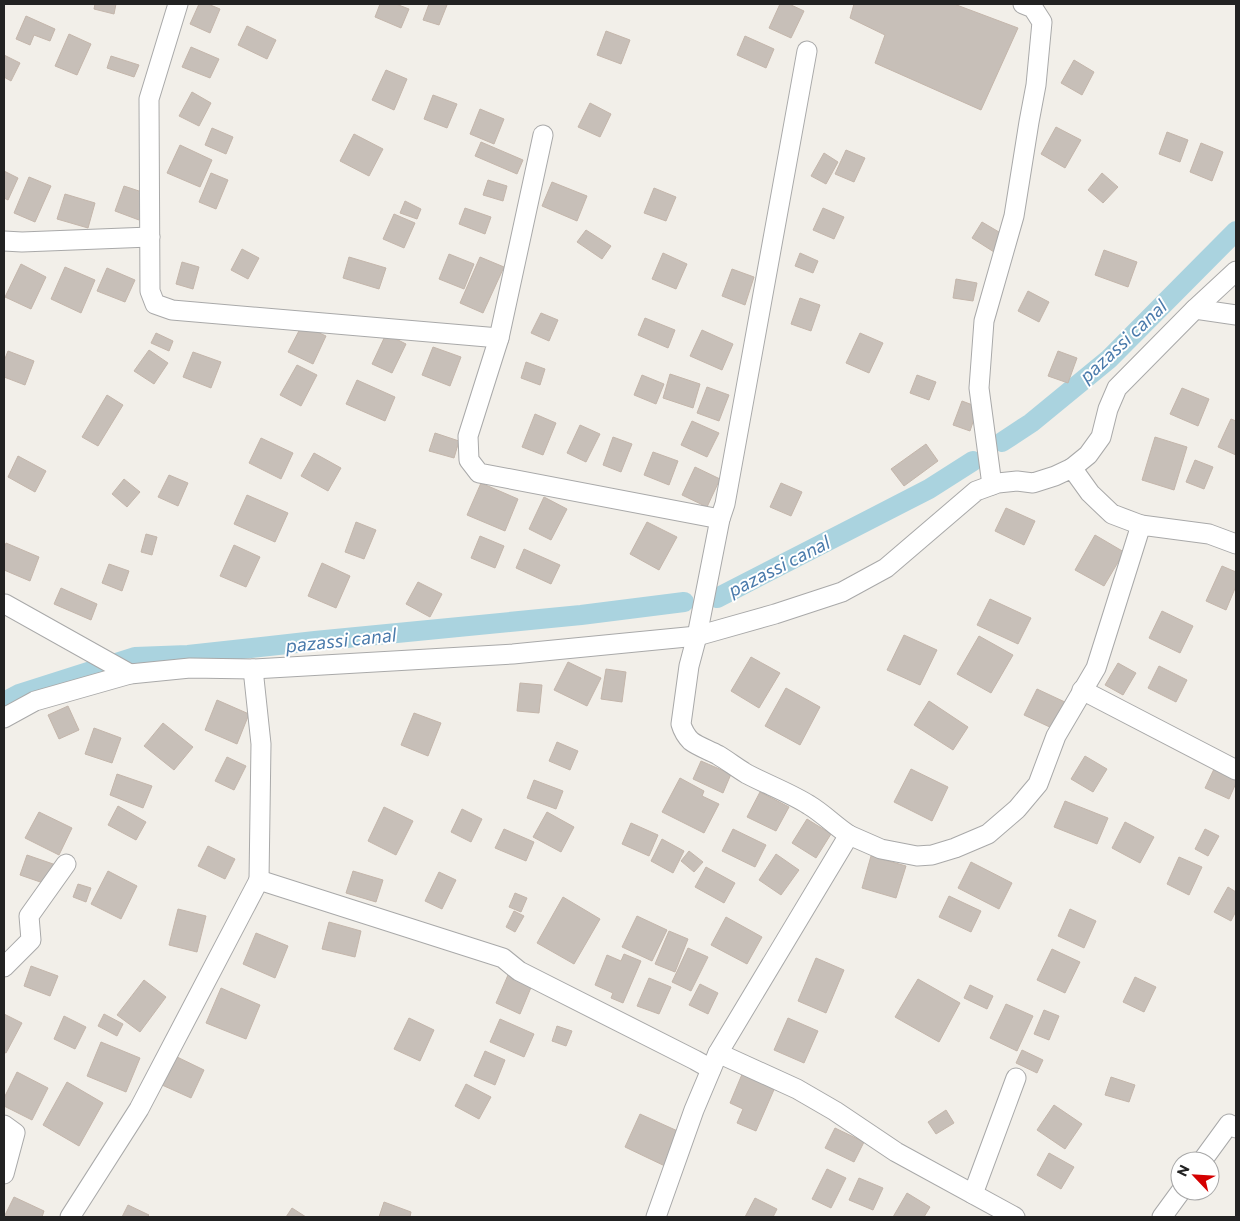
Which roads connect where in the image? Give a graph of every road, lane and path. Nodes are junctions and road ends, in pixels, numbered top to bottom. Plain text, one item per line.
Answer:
1 (178, 4) edge
2 (1023, 4) edge
3 (807, 51) dead end
4 (543, 135) dead end
5 (150, 237) junction
6 (4, 241) edge
7 (1236, 271) edge
8 (1195, 309) junction
9 (1236, 315) edge
10 (499, 338) junction
11 (1072, 468) junction
12 (992, 485) junction
13 (720, 519) junction
14 (1141, 525) junction
15 (1236, 544) edge
16 (5, 604) dead end
17 (697, 636) junction
18 (253, 668) junction
19 (130, 674) junction
20 (1082, 690) junction
21 (4, 718) edge
22 (1236, 770) edge
23 (849, 835) junction
24 (66, 864) dead end
25 (259, 880) junction
26 (4, 967) edge
27 (715, 1061) junction
28 (1016, 1078) dead end
29 (4, 1125) edge
30 (1236, 1128) edge
31 (1209, 1151) edge
32 (4, 1174) edge
33 (973, 1194) junction
34 (1174, 1201) edge
35 (662, 1214) edge
36 (70, 1217) edge
37 (1015, 1217) edge
38 (1162, 1217) edge

1 - 5 street
2 - 12 street
3 - 13 street
4 - 10 street
5 - 6 street
5 - 10 street
7 - 8 street
8 - 9 street
8 - 11 street
10 - 13 street
11 - 12 street
11 - 14 street
12 - 17 street
13 - 17 street
14 - 15 street
14 - 20 street
16 - 19 street
17 - 18 street
17 - 23 street
18 - 19 street
18 - 25 street
19 - 21 street
20 - 22 street
20 - 23 street
23 - 27 street
24 - 26 street
25 - 27 street
25 - 36 street
27 - 33 street
27 - 35 street
28 - 33 street
29 - 32 street
30 - 31 street
33 - 37 street
34 - 38 street

